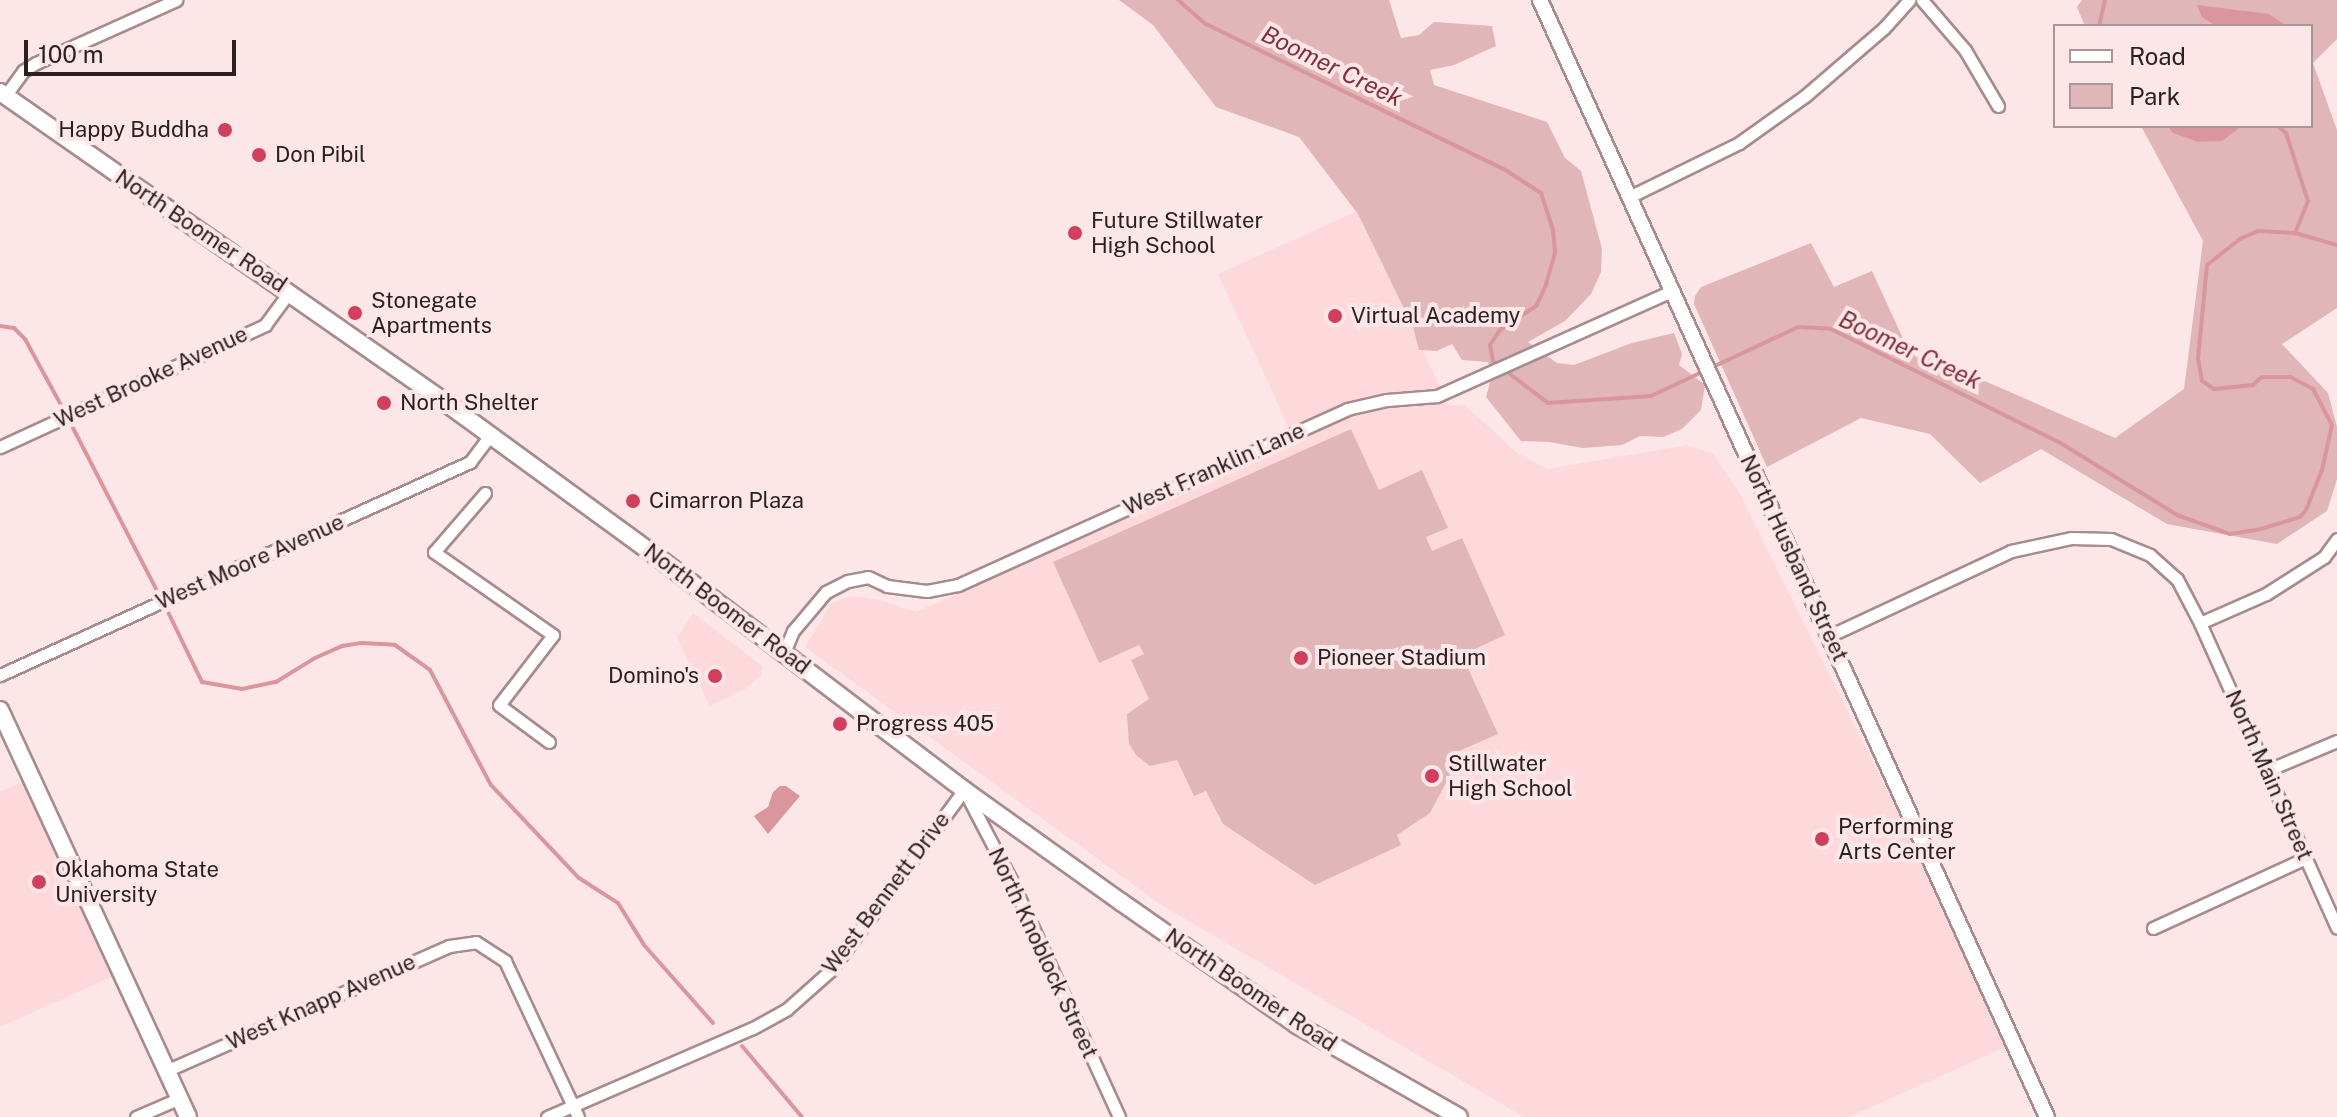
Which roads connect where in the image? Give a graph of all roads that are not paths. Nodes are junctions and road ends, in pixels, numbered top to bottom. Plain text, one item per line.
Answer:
1 (176, 0) edge
2 (1540, 0) edge
3 (1909, 0) edge
4 (1922, 0) edge
5 (2, 94) edge
6 (1998, 106) dead end
7 (1629, 197) junction
8 (290, 291) junction
9 (1672, 291) junction
10 (490, 435) junction
11 (0, 447) edge
12 (485, 493) dead end
13 (2337, 539) edge
14 (2200, 623) junction
15 (1829, 636) junction
16 (784, 653) junction
17 (0, 675) edge
18 (0, 710) edge
19 (2337, 741) edge
20 (549, 742) dead end
21 (2268, 770) junction
22 (964, 790) junction
23 (2306, 858) junction
24 (2153, 928) dead end
25 (2337, 928) edge
26 (168, 1070) junction
27 (180, 1098) junction
28 (572, 1105) junction
29 (136, 1117) edge
30 (188, 1117) edge
31 (547, 1117) edge
32 (578, 1117) edge
33 (1119, 1117) edge
34 (1459, 1117) edge
35 (2047, 1117) edge

1 - 5 street
2 - 7 street, North Husband Street
3 - 7 street
4 - 6 street
5 - 8 main road, North Boomer Road
7 - 9 street, North Husband Street
8 - 10 main road, North Boomer Road
8 - 11 street, West Brooke Avenue
9 - 15 street, North Husband Street
9 - 16 street, West Franklin Lane
10 - 16 main road, North Boomer Road
10 - 17 street, West Moore Avenue
12 - 20 street
13 - 14 street
14 - 15 street, North Main Street
14 - 21 street, North Main Street
15 - 35 street, North Husband Street
16 - 22 main road, North Boomer Road
18 - 26 main road
19 - 21 street
21 - 23 street, North Main Street
22 - 28 street, West Bennett Drive
22 - 33 street, North Knoblock Street
22 - 34 main road, North Boomer Road
23 - 24 street
23 - 25 street, North Main Street
26 - 27 main road
26 - 28 street, West Knapp Avenue
27 - 29 street
27 - 30 main road
28 - 31 street, West Bennett Drive
28 - 32 street

